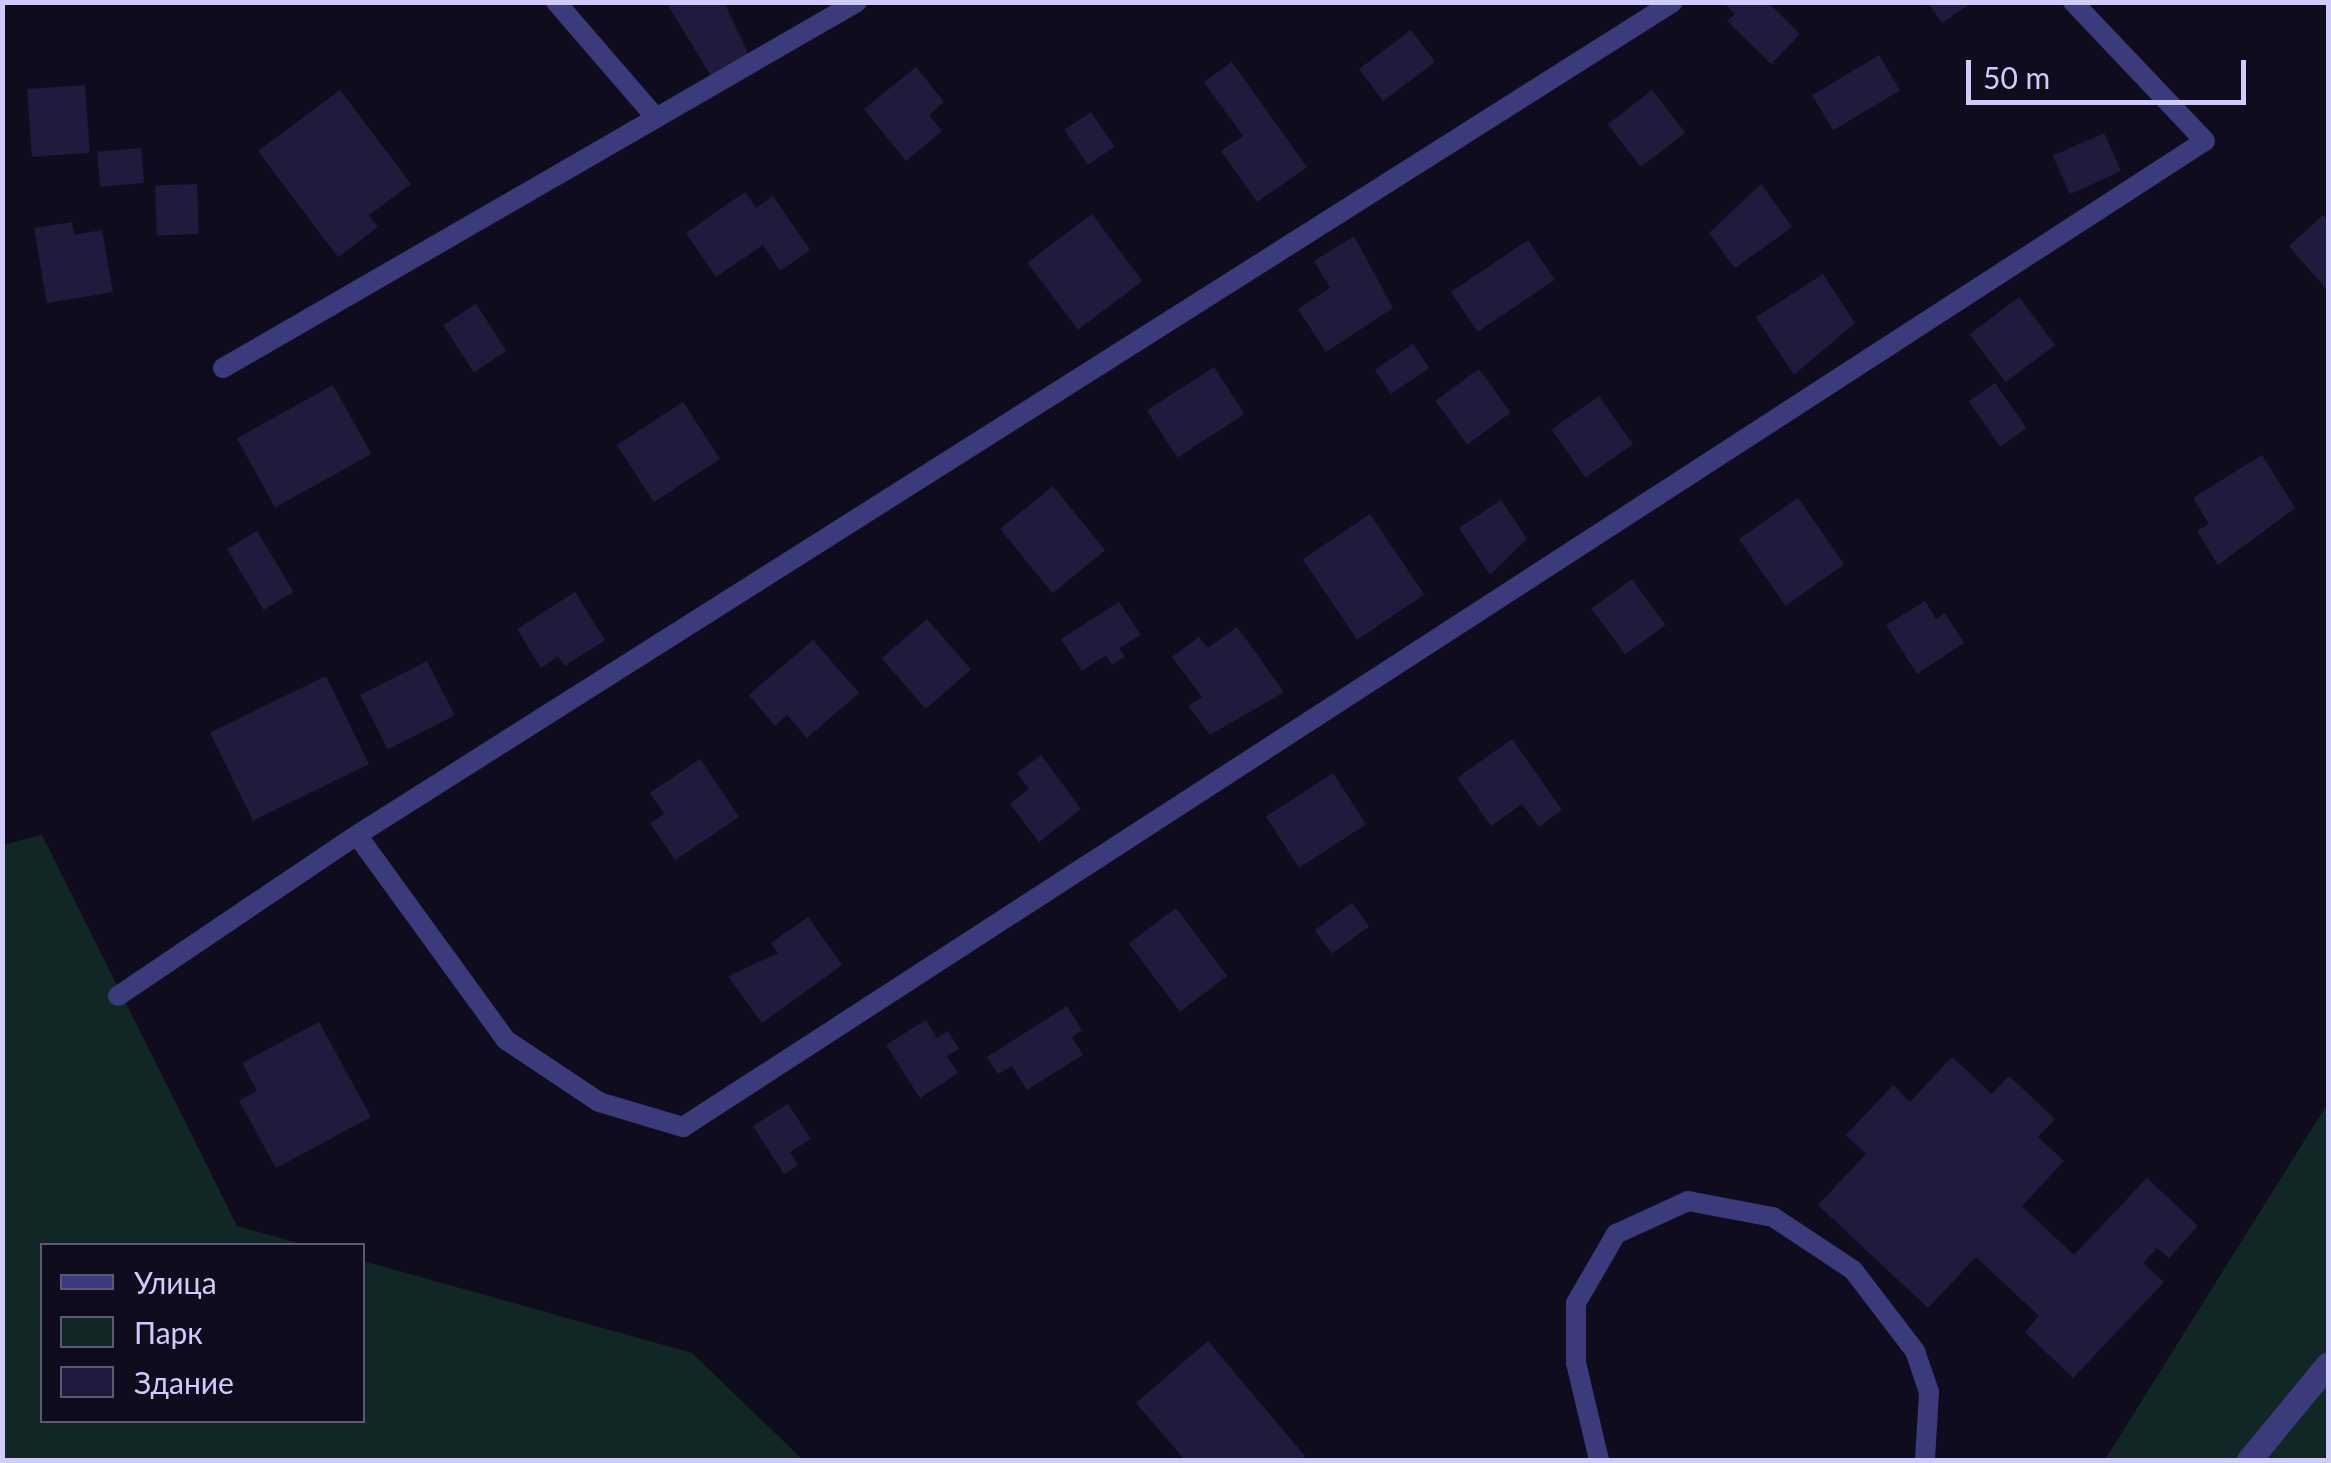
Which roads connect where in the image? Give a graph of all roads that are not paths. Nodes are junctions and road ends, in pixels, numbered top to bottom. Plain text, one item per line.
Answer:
1 (556, 2) edge
2 (857, 2) edge
3 (1673, 2) edge
4 (2073, 2) edge
5 (656, 118) junction
6 (223, 368) dead end
7 (358, 834) junction
8 (118, 996) dead end
9 (2328, 1364) edge
10 (1599, 1460) edge
11 (1925, 1460) edge
12 (2249, 1460) edge

1 - 5 lane
2 - 5 lane
3 - 7 lane
4 - 7 lane
5 - 6 lane
7 - 8 lane
9 - 12 street
10 - 11 lane

